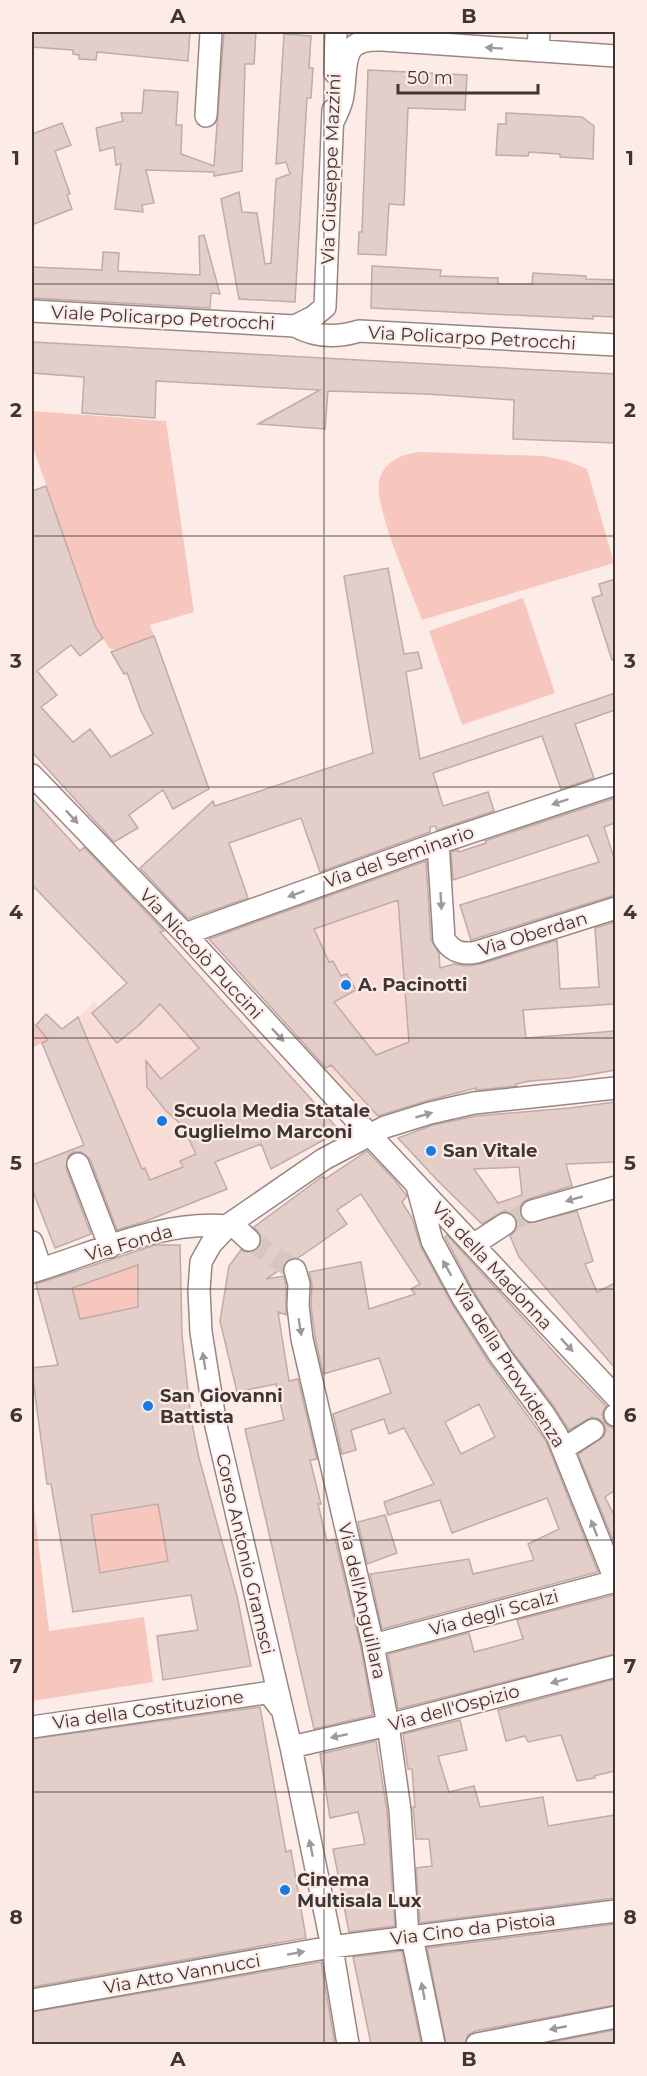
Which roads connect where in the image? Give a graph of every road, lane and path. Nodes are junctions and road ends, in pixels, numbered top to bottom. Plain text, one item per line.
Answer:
1 (212, 32) edge
2 (336, 32) edge
3 (539, 41) edge
4 (615, 56) edge
5 (206, 116) dead end
6 (333, 122) junction
7 (325, 307) junction
8 (32, 311) edge
9 (295, 326) junction
10 (359, 332) junction
11 (615, 345) edge
12 (32, 775) edge
13 (615, 784) edge
14 (438, 843) junction
15 (615, 908) edge
16 (185, 934) junction
17 (615, 1088) edge
18 (369, 1134) junction
19 (78, 1164) dead end
20 (416, 1185) junction
21 (615, 1186) edge
22 (532, 1211) tunnel mouth
23 (505, 1224) tunnel mouth
24 (230, 1225) junction
25 (249, 1240) tunnel mouth
26 (32, 1242) edge
27 (473, 1245) junction
28 (110, 1246) junction
29 (295, 1269) dead end
30 (36, 1271) edge
31 (615, 1397) edge
32 (593, 1430) dead end
33 (563, 1449) junction
34 (615, 1581) edge
35 (373, 1645) junction
36 (615, 1666) edge
37 (270, 1689) junction
38 (388, 1725) junction
39 (32, 1727) edge
40 (291, 1746) junction
41 (615, 1911) edge
42 (409, 1932) junction
43 (331, 1947) junction
44 (32, 2000) edge
45 (615, 2016) edge
46 (348, 2044) edge
47 (434, 2044) edge
48 (477, 2044) edge

1 - 5 street
2 - 6 street, Via Giuseppe Mazzini
3 - 4 street
3 -> 6 street
6 - 7 street, Via Giuseppe Mazzini
7 - 9 street
7 - 10 street
8 - 9 street, Viale Policarpo Petrocchi
9 - 10 street, Via Policarpo Petrocchi
10 - 11 street, Via Policarpo Petrocchi
12 -> 16 street, Via Niccolò Puccini
13 -> 14 street, Via del Seminario
14 -> 15 street, Via Oberdan
14 -> 16 street, Via del Seminario
16 -> 18 street, Via Niccolò Puccini
18 -> 17 street, Corso Antonio Gramsci
18 - 20 street, Via della Madonna
18 - 24 street, Corso Antonio Gramsci
19 - 28 street
20 - 27 street, Via della Madonna
33 -> 20 street, Via della Provvidenza
21 -> 22 street
23 - 27 street
24 - 25 street
24 - 28 street, Via Fonda
37 -> 24 street, Corso Antonio Gramsci
26 - 30 street
27 -> 31 street, Via della Madonna
28 - 30 street, Via Fonda
29 -> 35 street, Via dell'Anguillara
32 - 33 street
34 -> 33 street, Via della Provvidenza
34 - 35 street, Via degli Scalzi
35 - 38 street, Via dell'Anguillara
36 -> 38 street, Via dell'Ospizio
37 - 39 street, Via della Costituzione
37 - 40 street, Corso Antonio Gramsci
38 -> 40 street, Via dell'Ospizio
38 - 42 street, Via dell'Anguillara
43 -> 40 street, Corso Antonio Gramsci
41 - 42 street, Via Cino da Pistoia
42 - 43 street, Via Cino da Pistoia
47 -> 42 street, Via dell'Anguillara
44 -> 43 street, Via Atto Vannucci
43 - 46 street, Corso Antonio Gramsci
45 -> 48 street

